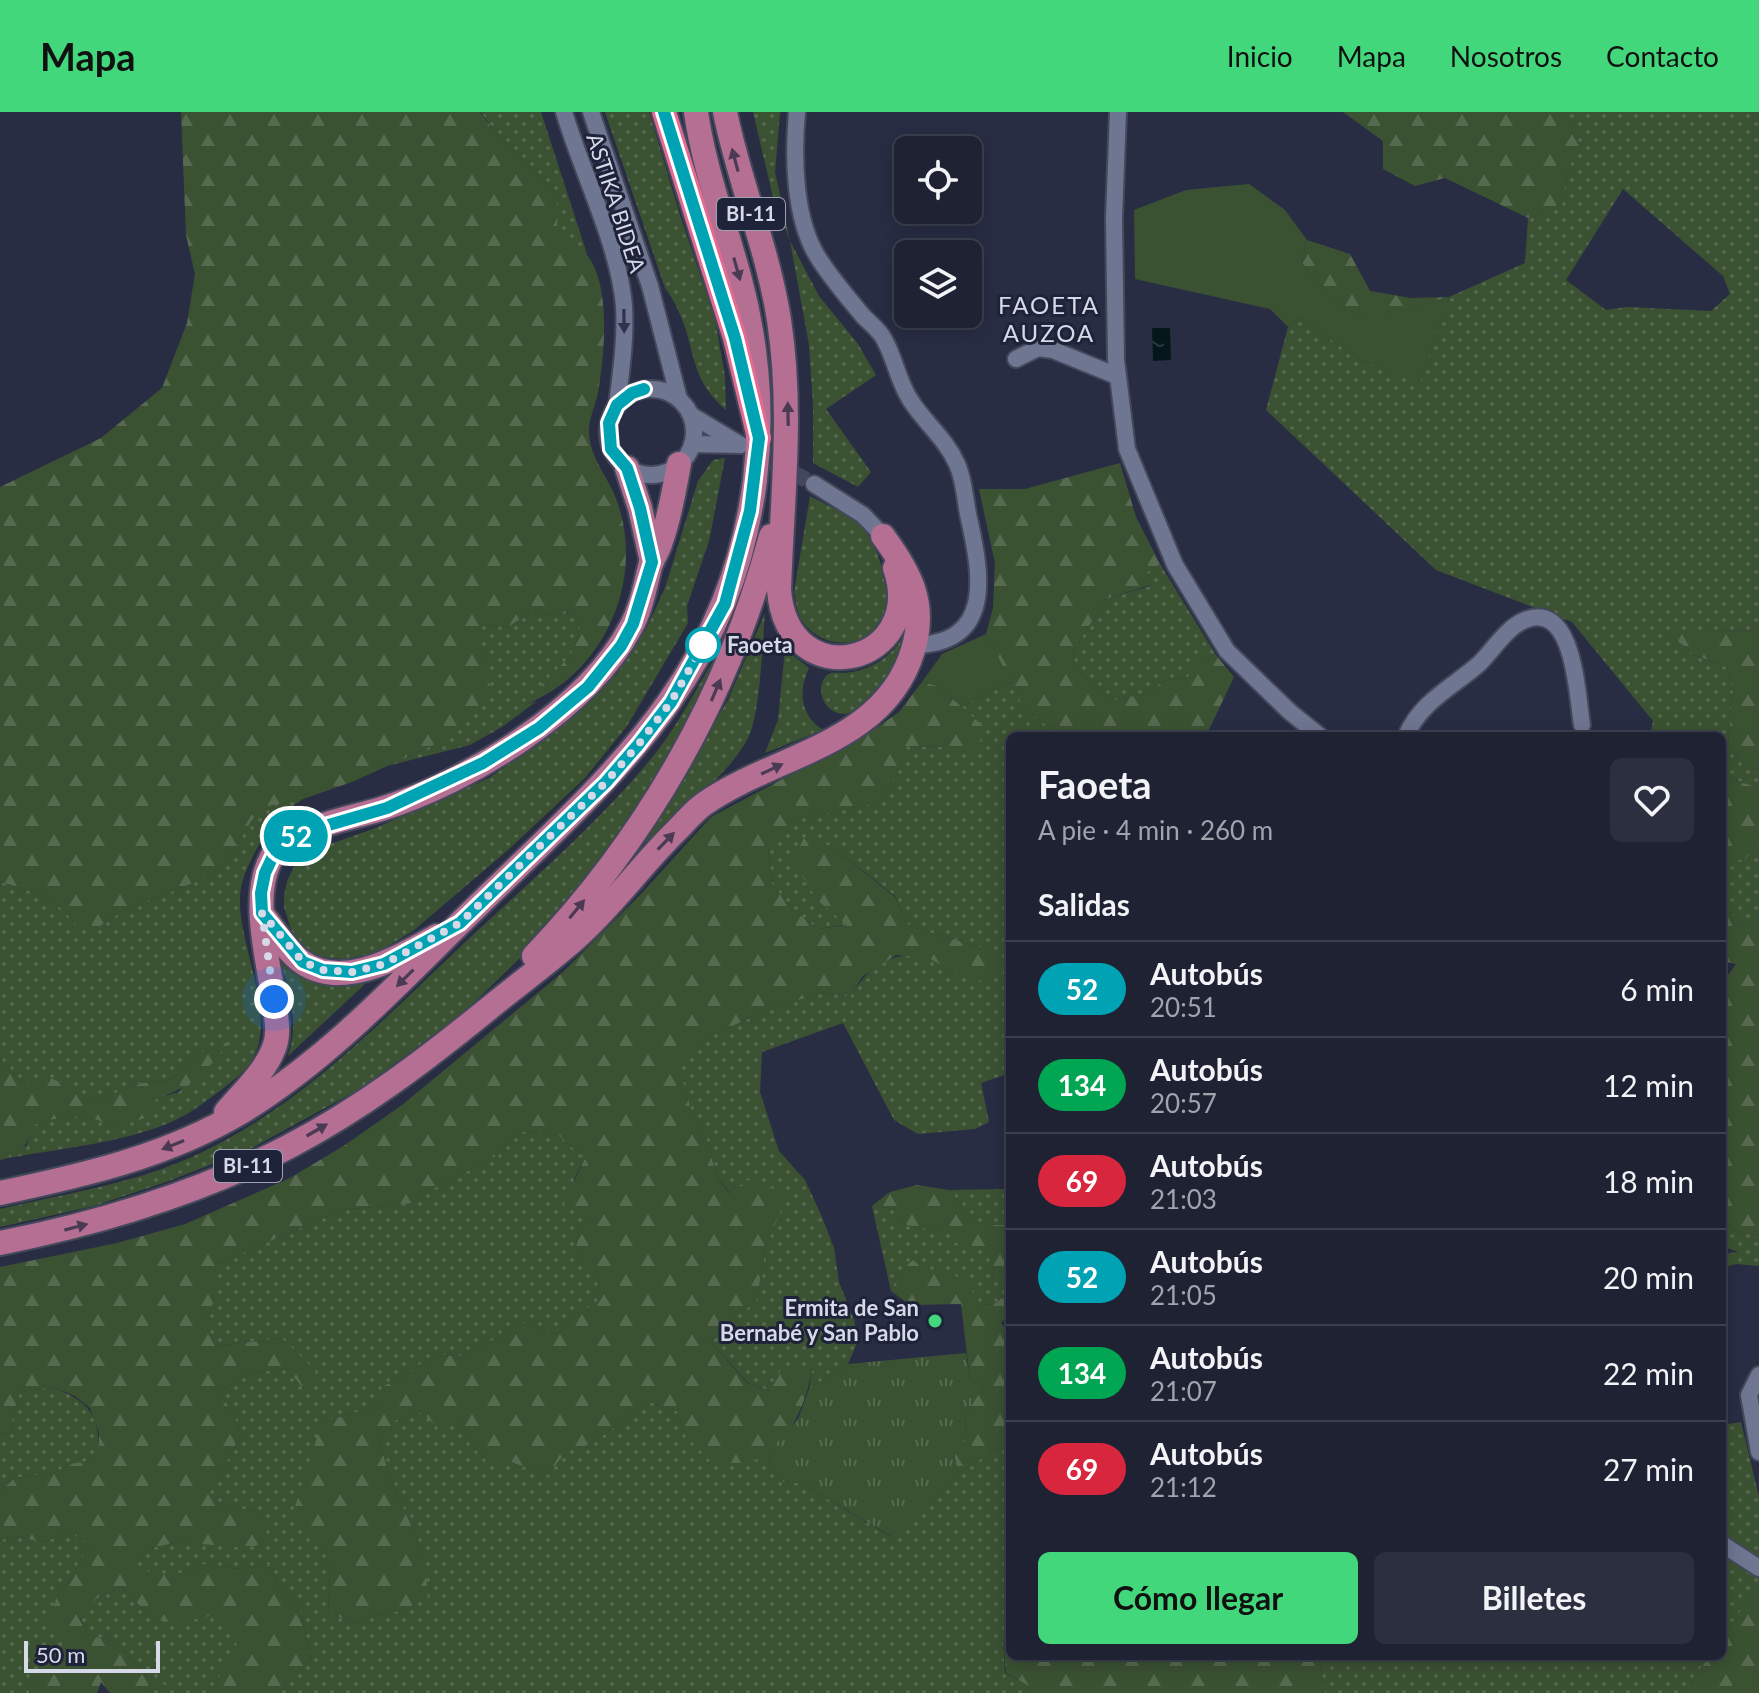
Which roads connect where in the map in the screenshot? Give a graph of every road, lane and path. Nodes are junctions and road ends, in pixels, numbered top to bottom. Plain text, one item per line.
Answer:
1 (564, 112) edge
2 (591, 112) edge
3 (664, 112) edge
4 (696, 112) edge
5 (725, 112) edge
6 (797, 112) edge
7 (1118, 112) edge
8 (1016, 359) dead end
9 (1117, 376) junction
10 (679, 399) junction
11 (617, 405) junction
12 (691, 415) junction
13 (759, 438) junction
14 (686, 454) junction
15 (627, 468) junction
16 (814, 484) tunnel mouth
17 (782, 492) junction
18 (883, 536) junction
19 (652, 562) junction
20 (915, 645) junction
21 (1582, 725) dead end
22 (1315, 732) edge
23 (1408, 732) edge
24 (262, 913) junction
25 (460, 923) junction
26 (466, 1027) junction
27 (215, 1126) junction
28 (0, 1193) edge
29 (0, 1243) edge
30 (1759, 1375) edge
31 (1759, 1452) edge
32 (1726, 1547) edge
33 (1759, 1568) edge

1 -> 11 street, ASTIKA BIDEA
2 - 10 street, ASTIKA BIDEA
3 - 13 highway
4 -> 13 main road, BI-11
17 -> 5 main road, BI-11
6 - 20 street
7 - 9 street
8 - 9 street
9 - 22 street
10 - 11 street
10 - 12 street
11 - 15 street
12 - 14 street
12 - 14 street
13 - 25 main road, BI-11
14 - 15 street
14 - 19 main road
15 - 19 main road
16 - 18 street
17 - 18 main road
26 -> 17 main road, BI-11
18 - 20 main road
19 - 24 main road
26 -> 20 main road
21 - 23 street
24 - 25 main road
24 - 27 main road
25 -> 27 main road, BI-11
29 -> 26 main road, BI-11
27 -> 28 main road, BI-11
30 - 31 street
32 - 33 street

